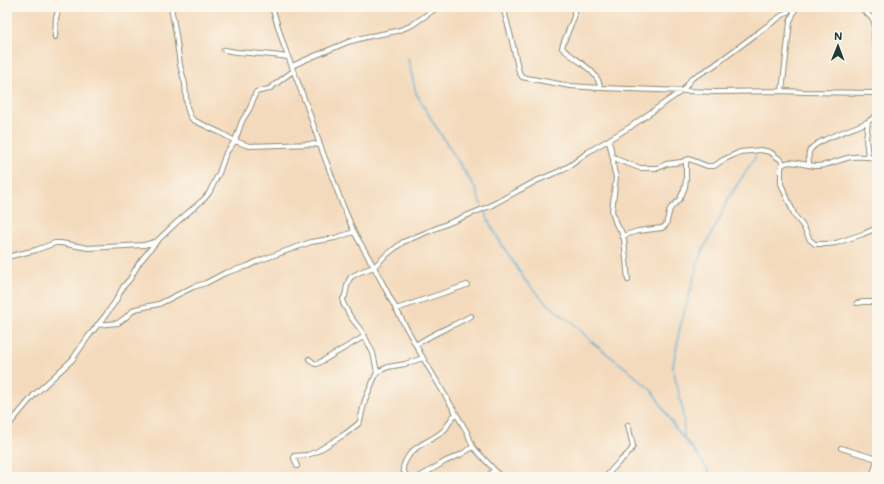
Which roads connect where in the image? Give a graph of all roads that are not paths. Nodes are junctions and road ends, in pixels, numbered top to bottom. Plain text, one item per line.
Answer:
1 (59, 7) edge
2 (171, 7) edge
3 (272, 7) edge
4 (438, 7) edge
5 (503, 7) edge
6 (574, 7) edge
7 (795, 7) edge
8 (860, 7) edge
9 (55, 37) dead end
10 (877, 49) edge
11 (224, 50) dead end
12 (288, 57) junction
13 (292, 69) junction
14 (600, 88) junction
15 (683, 90) junction
16 (782, 91) junction
17 (877, 93) edge
18 (877, 115) edge
19 (868, 122) junction
20 (608, 140) junction
21 (236, 141) junction
22 (320, 145) junction
23 (613, 156) junction
24 (868, 157) junction
25 (877, 158) edge
26 (686, 160) junction
27 (783, 164) junction
28 (809, 165) junction
29 (877, 228) edge
30 (354, 232) junction
31 (622, 236) junction
32 (158, 240) junction
33 (7, 257) edge
34 (374, 267) junction
35 (628, 280) dead end
36 (467, 285) dead end
37 (877, 302) edge
38 (857, 303) dead end
39 (396, 309) junction
40 (471, 316) dead end
41 (97, 325) junction
42 (365, 336) junction
43 (416, 345) junction
44 (423, 358) junction
45 (309, 359) dead end
46 (377, 372) junction
47 (456, 414) junction
48 (628, 425) dead end
49 (7, 428) edge
50 (473, 448) junction
51 (841, 448) dead end
52 (297, 466) dead end
53 (494, 470) junction
54 (407, 477) edge
55 (420, 477) edge
56 (487, 477) edge
57 (501, 477) edge
58 (606, 477) edge
59 (872, 477) edge

1 - 9 street
2 - 21 street
3 - 12 street
4 - 13 street
5 - 14 street
6 - 14 street
7 - 15 street
7 - 16 street
8 - 10 street
11 - 12 street
12 - 13 street
13 - 21 street
13 - 22 street
14 - 15 street
15 - 16 street
15 - 20 street
16 - 17 street
18 - 19 street
19 - 24 street
19 - 28 street
20 - 23 street
20 - 34 street
21 - 22 street
21 - 32 street
22 - 30 street
23 - 26 street
23 - 31 street
24 - 25 street
24 - 28 street
26 - 27 street
26 - 31 street
27 - 28 street
27 - 29 street
30 - 34 street
30 - 41 street
31 - 35 street
32 - 33 street
32 - 41 street
34 - 39 street
34 - 42 street
36 - 39 street
37 - 38 street
39 - 43 street
40 - 43 street
41 - 49 street
42 - 45 street
42 - 46 street
43 - 44 street
44 - 46 street
44 - 47 street
46 - 52 street
47 - 50 street
47 - 54 street
48 - 58 street
50 - 53 street
50 - 55 street
51 - 59 street
53 - 56 street
53 - 57 street

